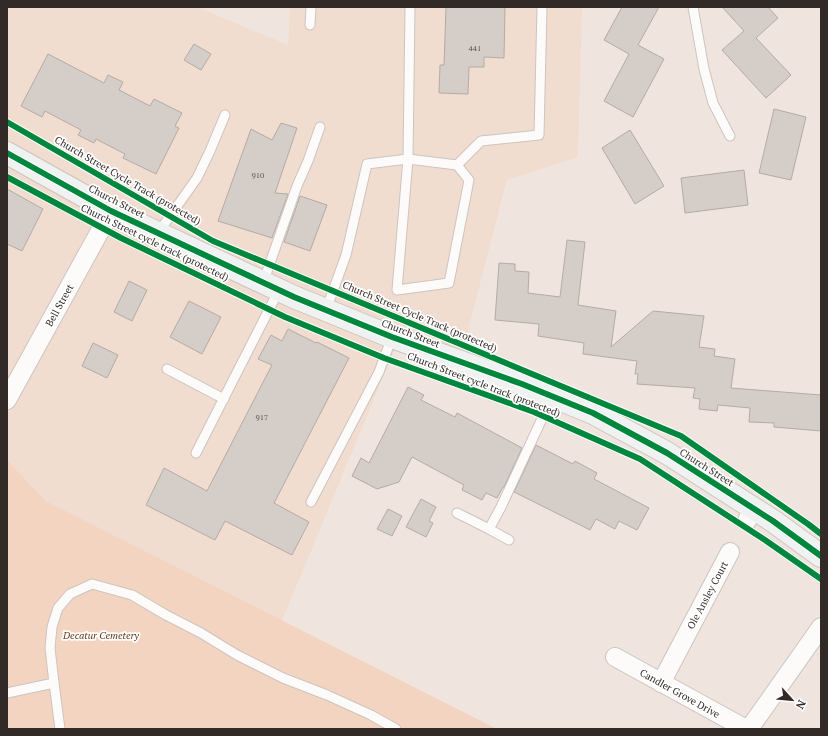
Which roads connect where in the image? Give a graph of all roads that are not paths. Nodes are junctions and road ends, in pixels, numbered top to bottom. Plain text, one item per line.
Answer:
1 (311, 7) edge
2 (410, 7) edge
3 (542, 7) edge
4 (693, 7) edge
5 (310, 25) dead end
6 (225, 115) dead end
7 (320, 127) dead end
8 (730, 136) dead end
9 (7, 153) edge
10 (408, 159) junction
11 (457, 165) junction
12 (111, 211) junction
13 (158, 233) junction
14 (271, 286) junction
15 (326, 310) junction
16 (392, 337) junction
17 (167, 368) dead end
18 (552, 397) junction
19 (224, 399) junction
20 (7, 400) edge
21 (196, 453) dead end
22 (311, 502) dead end
23 (456, 513) dead end
24 (489, 529) junction
25 (509, 540) dead end
26 (730, 552) dead end
27 (821, 556) edge
28 (821, 627) edge
29 (614, 657) dead end
30 (54, 683) junction
31 (661, 683) junction
32 (7, 693) edge
33 (60, 729) edge
34 (396, 729) edge
35 (746, 729) edge
36 (749, 729) edge

1 - 5 lane
2 - 10 lane
3 - 11 lane
4 - 8 lane
6 - 13 lane
7 - 14 lane
9 - 12 main road, Church Street
10 - 11 lane
10 - 11 lane
10 - 15 lane
12 - 13 main road, Church Street
12 - 20 street, Bell Street
13 - 14 main road, Church Street
14 - 15 main road, Church Street
14 - 19 lane
15 - 16 main road, Church Street
16 - 18 main road, Church Street
16 - 22 lane
17 - 19 lane
18 - 24 lane
18 - 27 main road, Church Street
19 - 21 lane
23 - 24 lane
24 - 25 lane
26 - 31 street, Ole Ansley Court
28 - 36 street
29 - 31 street, Candler Grove Drive
30 - 32 lane
30 - 33 lane
30 - 34 lane
31 - 35 street, Candler Grove Drive

